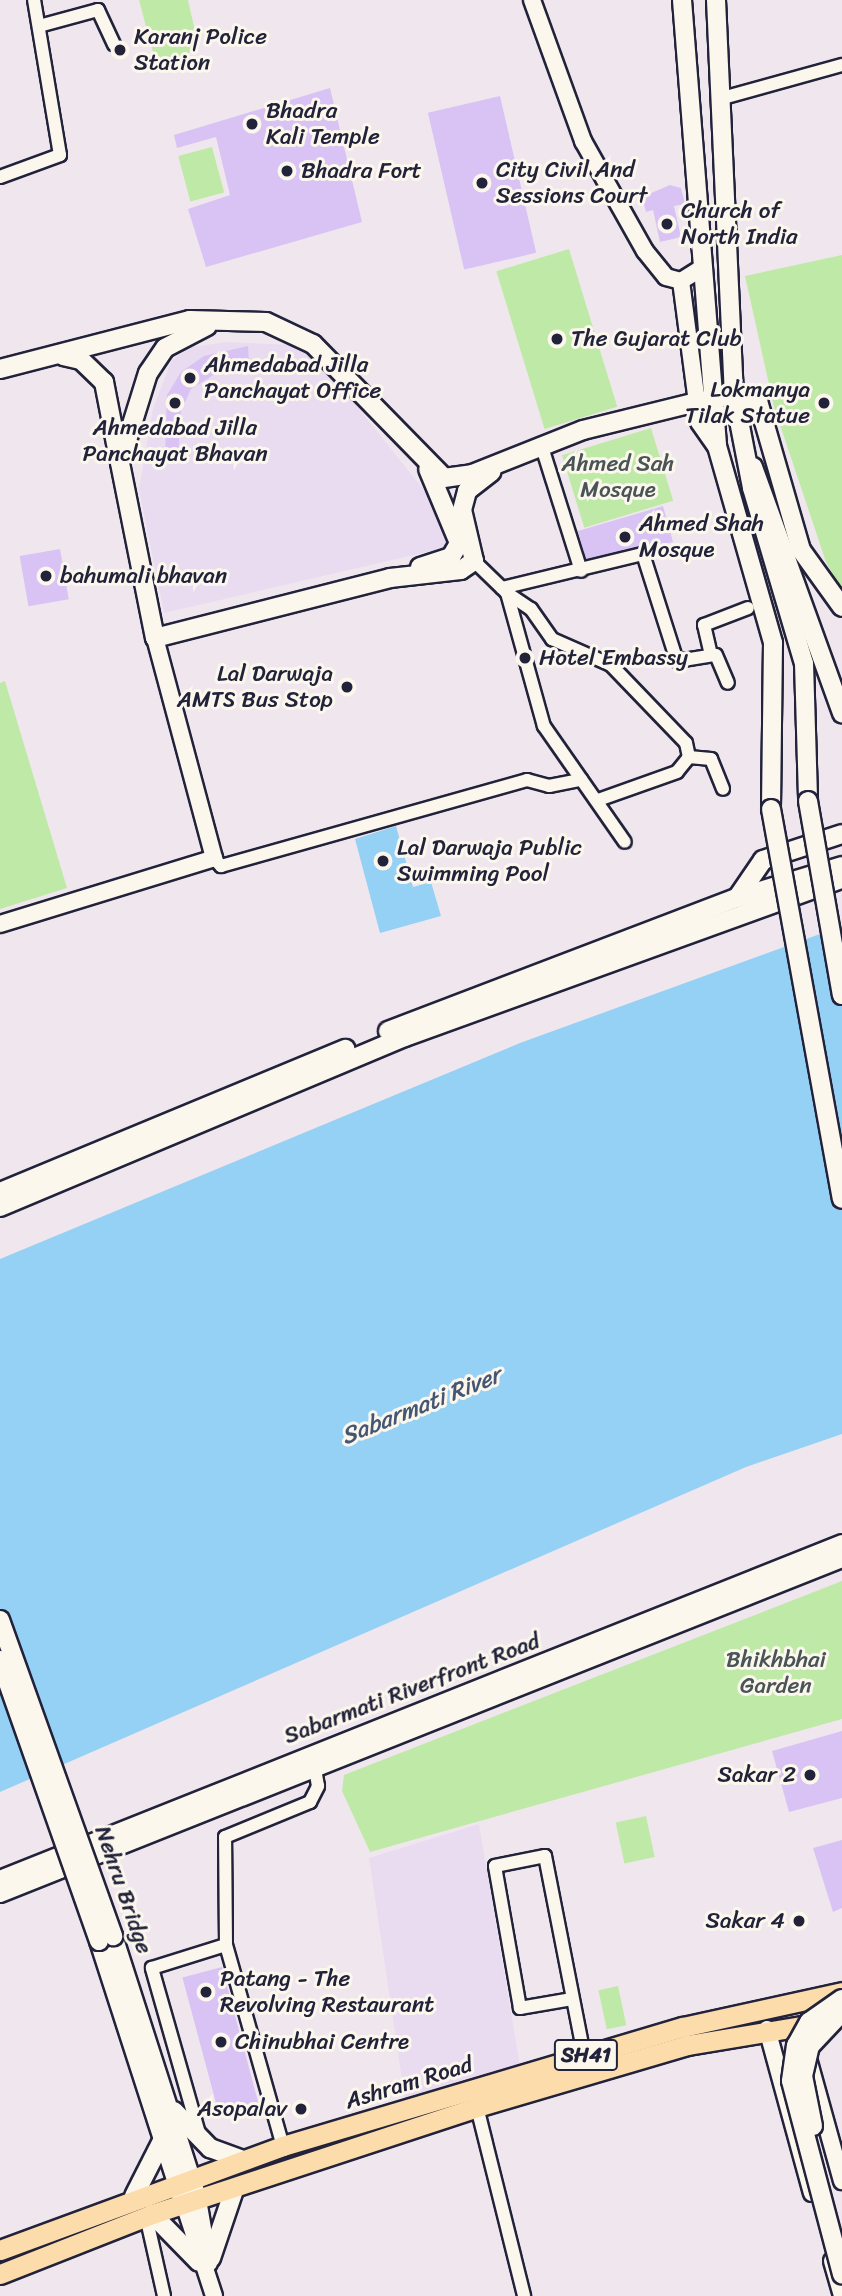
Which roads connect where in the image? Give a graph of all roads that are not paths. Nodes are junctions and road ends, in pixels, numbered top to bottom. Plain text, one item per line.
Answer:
1 (682, 0) edge
2 (716, 0) edge
3 (36, 2) edge
4 (528, 3) edge
5 (39, 26) junction
6 (114, 44) dead end
7 (842, 65) edge
8 (719, 99) junction
9 (0, 177) edge
10 (699, 269) junction
11 (681, 281) junction
12 (230, 318) junction
13 (59, 356) junction
14 (0, 369) edge
15 (734, 395) junction
16 (706, 400) junction
17 (541, 444) junction
18 (743, 453) junction
19 (508, 459) junction
20 (120, 463) junction
21 (428, 469) junction
22 (474, 561) junction
23 (581, 571) junction
24 (390, 578) junction
25 (505, 590) junction
26 (842, 607) edge
27 (748, 608) dead end
28 (155, 638) junction
29 (710, 655) junction
30 (729, 683) dead end
31 (842, 713) edge
32 (688, 757) junction
33 (581, 780) junction
34 (723, 789) dead end
35 (598, 800) junction
36 (842, 834) edge
37 (625, 842) dead end
38 (214, 858) junction
39 (842, 866) edge
40 (842, 879) edge
41 (737, 898) junction
42 (0, 924) edge
43 (842, 995) edge
44 (0, 1192) edge
45 (842, 1199) edge
46 (0, 1207) edge
47 (842, 1543) edge
48 (842, 1559) edge
49 (0, 1620) edge
50 (0, 1660) edge
51 (312, 1760) junction
52 (0, 1879) edge
53 (0, 1894) edge
54 (106, 1939) junction
55 (226, 1945) junction
56 (842, 1992) edge
57 (572, 1999) junction
58 (842, 1999) edge
59 (842, 2011) edge
60 (842, 2019) edge
61 (796, 2027) junction
62 (767, 2029) junction
63 (584, 2055) junction
64 (477, 2107) junction
65 (171, 2109) junction
66 (163, 2137) junction
67 (201, 2140) junction
68 (283, 2146) junction
69 (243, 2160) junction
70 (185, 2180) junction
71 (842, 2181) edge
72 (234, 2190) junction
73 (134, 2196) junction
74 (191, 2202) junction
75 (149, 2215) junction
76 (842, 2231) edge
77 (0, 2250) edge
78 (205, 2265) junction
79 (0, 2274) edge
80 (842, 2274) edge
81 (164, 2296) edge
82 (214, 2296) edge
83 (524, 2296) edge
84 (842, 2296) edge

1 - 10 main road
2 - 8 main road
3 - 5 street
4 - 11 street
5 - 6 street
5 - 9 street
7 - 8 street
8 - 15 main road
10 - 11 street
10 - 16 main road
11 - 16 street
12 - 13 main road
12 - 20 main road
12 - 21 main road
13 - 14 main road
13 - 20 main road
15 - 16 main road
15 - 18 main road
15 - 26 main road
16 - 17 main road
16 - 45 main road, bridge
17 - 19 main road
17 - 23 street
18 - 31 main road
18 - 43 main road, bridge
19 - 21 main road
19 - 22 main road
20 - 28 main road
21 - 24 main road
22 - 24 main road
22 - 25 street
23 - 25 street
23 - 29 street
24 - 28 main road
25 - 32 street
25 - 33 street
27 - 29 street
28 - 38 street
29 - 30 street
32 - 34 street
32 - 35 street
33 - 35 street
33 - 38 street
35 - 37 street
36 - 41 main road
38 - 42 street
39 - 41 main road
40 - 46 main road
41 - 44 main road
47 - 51 street, Sabarmati Riverfront Road
48 - 51 street, Sabarmati Riverfront Road
49 - 54 main road, Nehru Bridge, bridge
50 - 54 main road, Nehru Bridge, bridge
51 - 52 street, Sabarmati Riverfront Road
51 - 53 street, Sabarmati Riverfront Road
51 - 55 street
54 - 65 main road, Nehru Bridge
54 - 66 main road, Nehru Bridge
55 - 67 street
55 - 68 street
56 - 63 main road, Ashram Road / SH41
57 - 57 street
57 - 63 street
58 - 80 main road, bridge
59 - 76 main road, bridge
60 - 61 main road, Ashram Road
61 - 62 main road, Ashram Road
61 - 71 street
62 - 64 main road, Ashram Road
62 - 84 street
63 - 68 main road, Ashram Road / SH41
64 - 72 main road, Ashram Road
64 - 83 street
65 - 67 main road
65 - 70 main road, Nehru Bridge
66 - 70 main road, Nehru Bridge
66 - 73 main road
67 - 69 main road
68 - 69 main road, Ashram Road / SH41
69 - 70 main road, Ashram Road / SH41
70 - 73 main road, Ashram Road / SH41
70 - 74 main road
72 - 74 main road, Ashram Road
72 - 78 main road
73 - 77 main road, Ashram Road / SH41
74 - 75 main road, Ashram Road
74 - 78 street
75 - 78 main road
75 - 79 main road, Ashram Road
75 - 81 street
78 - 82 street

